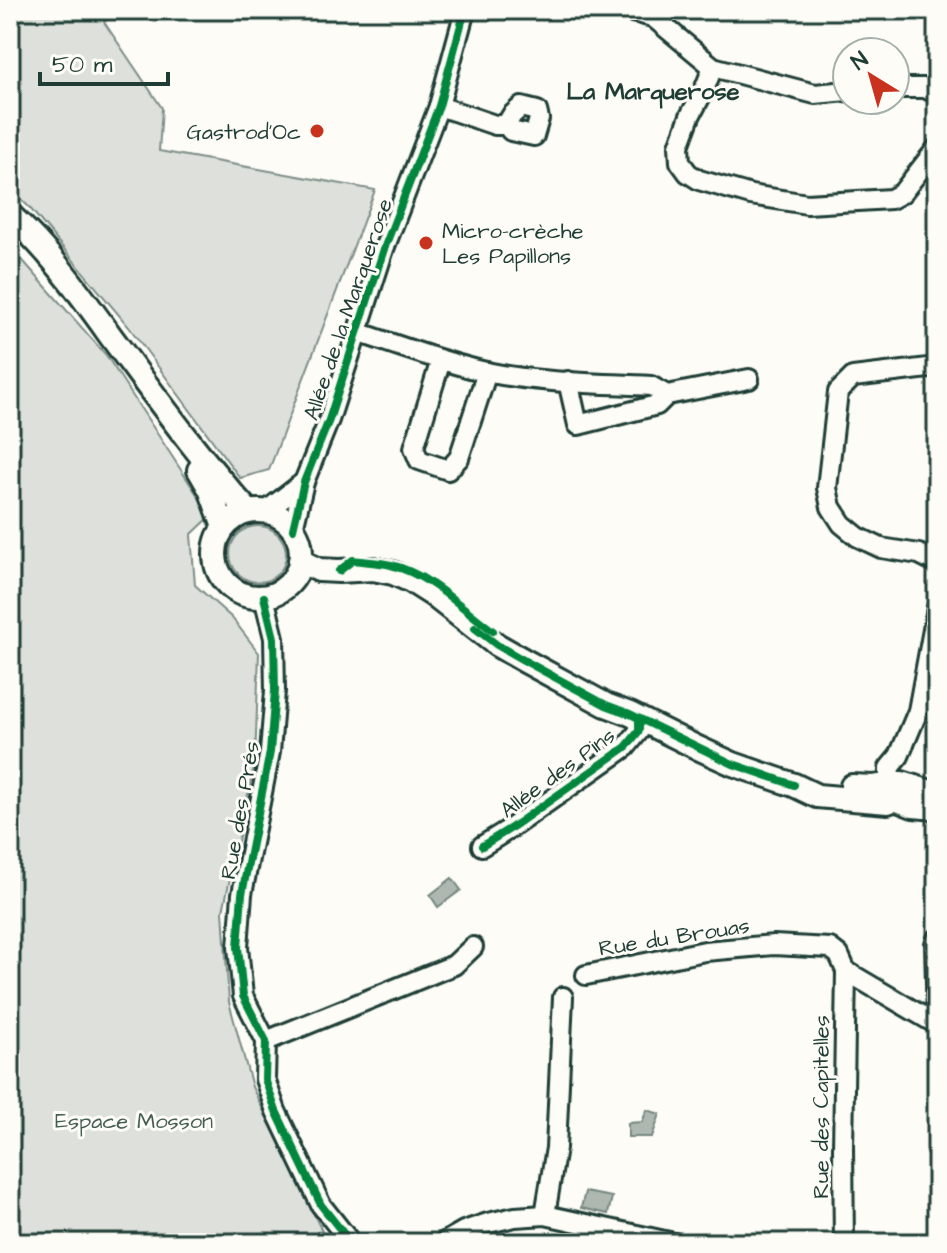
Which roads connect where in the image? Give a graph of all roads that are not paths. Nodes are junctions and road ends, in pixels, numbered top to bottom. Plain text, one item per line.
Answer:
1 (465, 10) edge
2 (624, 10) edge
3 (665, 16) edge
4 (713, 67) junction
5 (911, 88) edge
6 (831, 92) edge
7 (937, 94) edge
8 (439, 106) junction
9 (506, 125) dead end
10 (937, 148) edge
11 (10, 215) edge
12 (357, 332) junction
13 (441, 360) junction
14 (937, 367) edge
15 (487, 372) junction
16 (749, 379) dead end
17 (568, 381) junction
18 (146, 384) junction
19 (667, 395) junction
20 (304, 482) junction
21 (257, 512) junction
22 (224, 527) junction
23 (293, 529) junction
24 (300, 561) junction
25 (937, 563) edge
26 (264, 597) junction
27 (937, 608) edge
28 (639, 719) junction
29 (895, 789) junction
30 (937, 794) edge
31 (937, 808) edge
32 (482, 846) dead end
33 (937, 939) edge
34 (473, 947) dead end
35 (846, 971) junction
36 (586, 975) dead end
37 (563, 997) dead end
38 (936, 1025) edge
39 (266, 1041) junction
40 (545, 1215) junction
41 (351, 1243) edge
42 (443, 1243) edge
43 (674, 1243) edge
44 (844, 1243) edge

1 - 8 street, Allée de la Marquerose
2 - 3 street
3 - 4 street
4 - 6 street
4 - 10 street
5 - 7 street
8 - 9 street
8 - 12 street, Allée de la Marquerose
11 - 18 street
12 - 13 street
12 - 20 street, Allée de la Marquerose
13 - 15 street
13 - 15 street
14 - 25 street
15 - 17 street
16 - 19 street
17 - 19 street
17 - 19 street
18 - 21 street
18 - 22 street
20 - 21 street
20 - 23 street, Allée de la Marquerose
21 - 22 street
21 - 23 street
22 - 26 street
23 - 24 street
24 - 26 street
24 - 28 street
26 - 39 street, Rue des Prés
27 - 29 street
28 - 29 street
28 - 32 street, Allée des Pins
29 - 30 street
29 - 31 street
33 - 38 street
34 - 39 street
35 - 36 street, Rue du Brouas
35 - 38 street, Rue du Brouas
35 - 44 street, Rue des Capitelles
37 - 40 street
39 - 41 street, Rue des Prés
40 - 42 street
40 - 43 street

